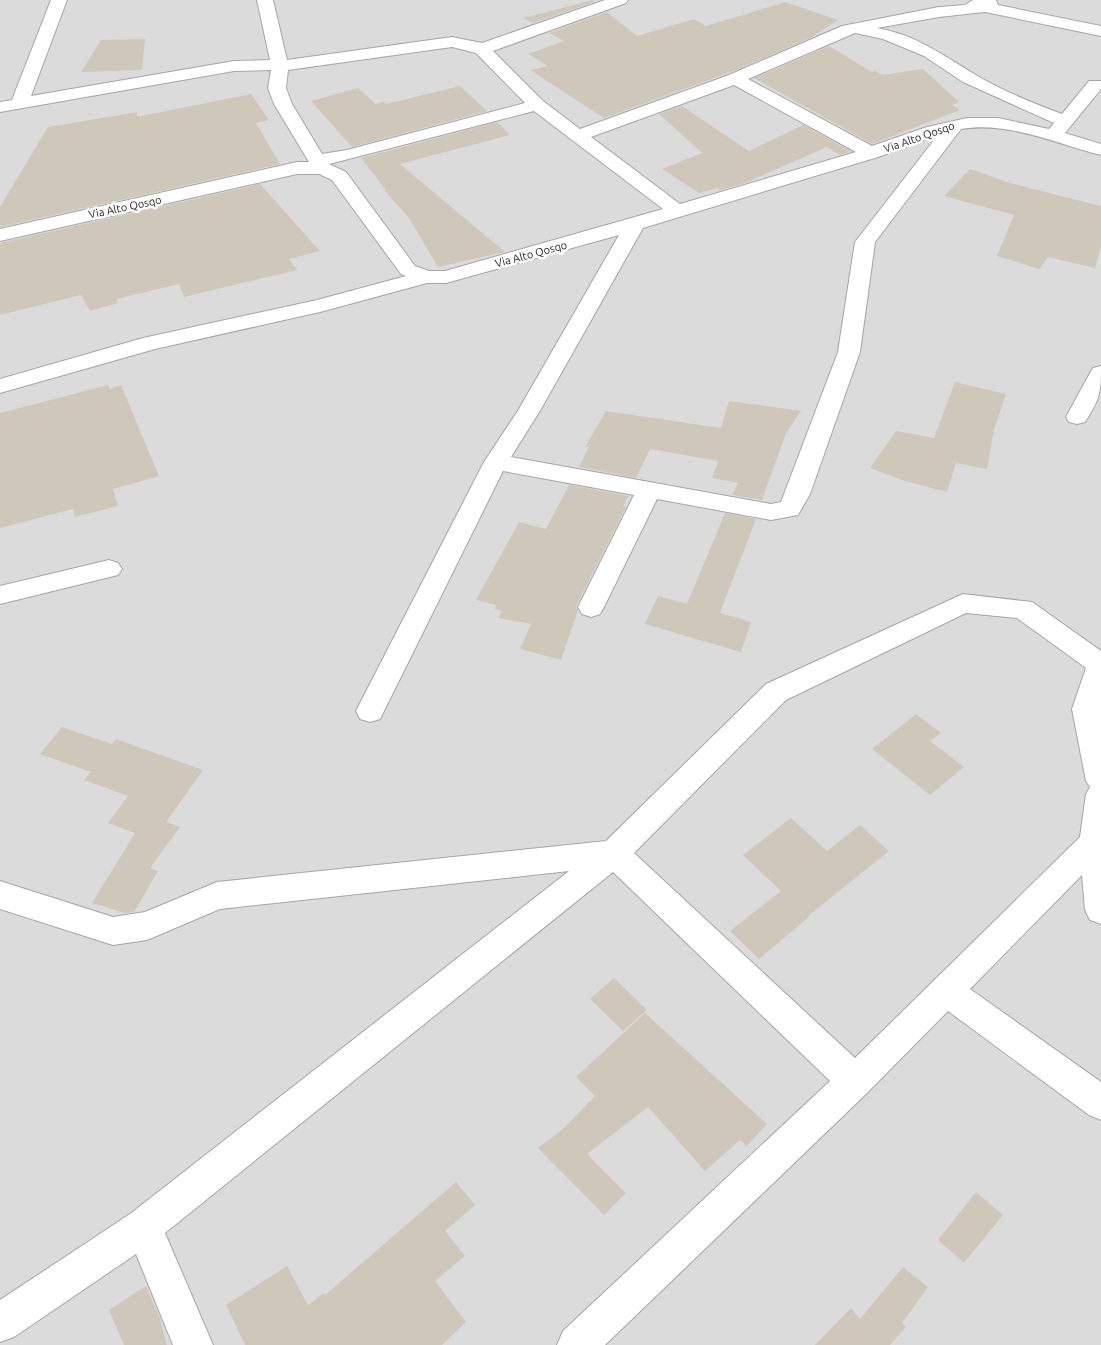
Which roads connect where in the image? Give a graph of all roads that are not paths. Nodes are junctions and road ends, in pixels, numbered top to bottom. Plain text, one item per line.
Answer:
1 (60, 0) edge
2 (265, 0) edge
3 (620, 0) edge
4 (942, 0) edge
5 (989, 4) edge
6 (848, 29) junction
7 (1101, 31) edge
8 (482, 49) junction
9 (280, 66) junction
10 (735, 79) junction
11 (1095, 85) dead end
12 (20, 102) junction
13 (537, 104) junction
14 (0, 106) edge
15 (1064, 121) junction
16 (956, 124) junction
17 (580, 135) junction
18 (1052, 137) junction
19 (1101, 150) edge
20 (872, 153) junction
21 (320, 164) junction
22 (677, 210) junction
23 (635, 224) junction
24 (0, 235) edge
25 (426, 277) junction
26 (1101, 373) edge
27 (0, 386) edge
28 (1077, 417) dead end
29 (496, 462) junction
30 (649, 490) junction
31 (109, 569) dead end
32 (0, 595) edge
33 (591, 607) dead end
34 (1100, 663) edge
35 (370, 711) dead end
36 (1101, 781) edge
37 (1101, 794) edge
38 (1095, 842) junction
39 (614, 853) junction
40 (0, 895) edge
41 (1101, 910) edge
42 (946, 991) junction
43 (855, 1081) junction
44 (1101, 1103) edge
45 (143, 1227) junction
46 (0, 1323) edge
47 (192, 1345) edge
48 (577, 1345) edge

1 - 12 street
2 - 9 street
3 - 8 street
4 - 5 street
5 - 6 street
5 - 7 street
6 - 10 street
6 - 15 street
8 - 9 street
8 - 13 street
9 - 12 street
9 - 21 street
10 - 17 street
10 - 20 street
11 - 15 street
12 - 14 street
13 - 17 street
13 - 21 street, Via Alto Qosqo
15 - 18 street
16 - 18 street, Via Alto Qosqo
16 - 20 street, Via Alto Qosqo
16 - 30 street
17 - 22 street
18 - 19 street, Via Alto Qosqo
20 - 22 street, Via Alto Qosqo
21 - 24 street, Via Alto Qosqo
21 - 25 street
22 - 23 street, Via Alto Qosqo
23 - 25 street, Via Alto Qosqo
23 - 29 street
25 - 27 street, Via Alto Qosqo
26 - 28 street
29 - 30 street
29 - 35 street
30 - 33 street
31 - 32 street
34 - 36 street
34 - 39 street
37 - 38 street
38 - 41 street
38 - 42 street
39 - 40 street
39 - 43 street
39 - 45 street
42 - 43 street
42 - 44 street
43 - 48 street
45 - 46 street
45 - 47 street

